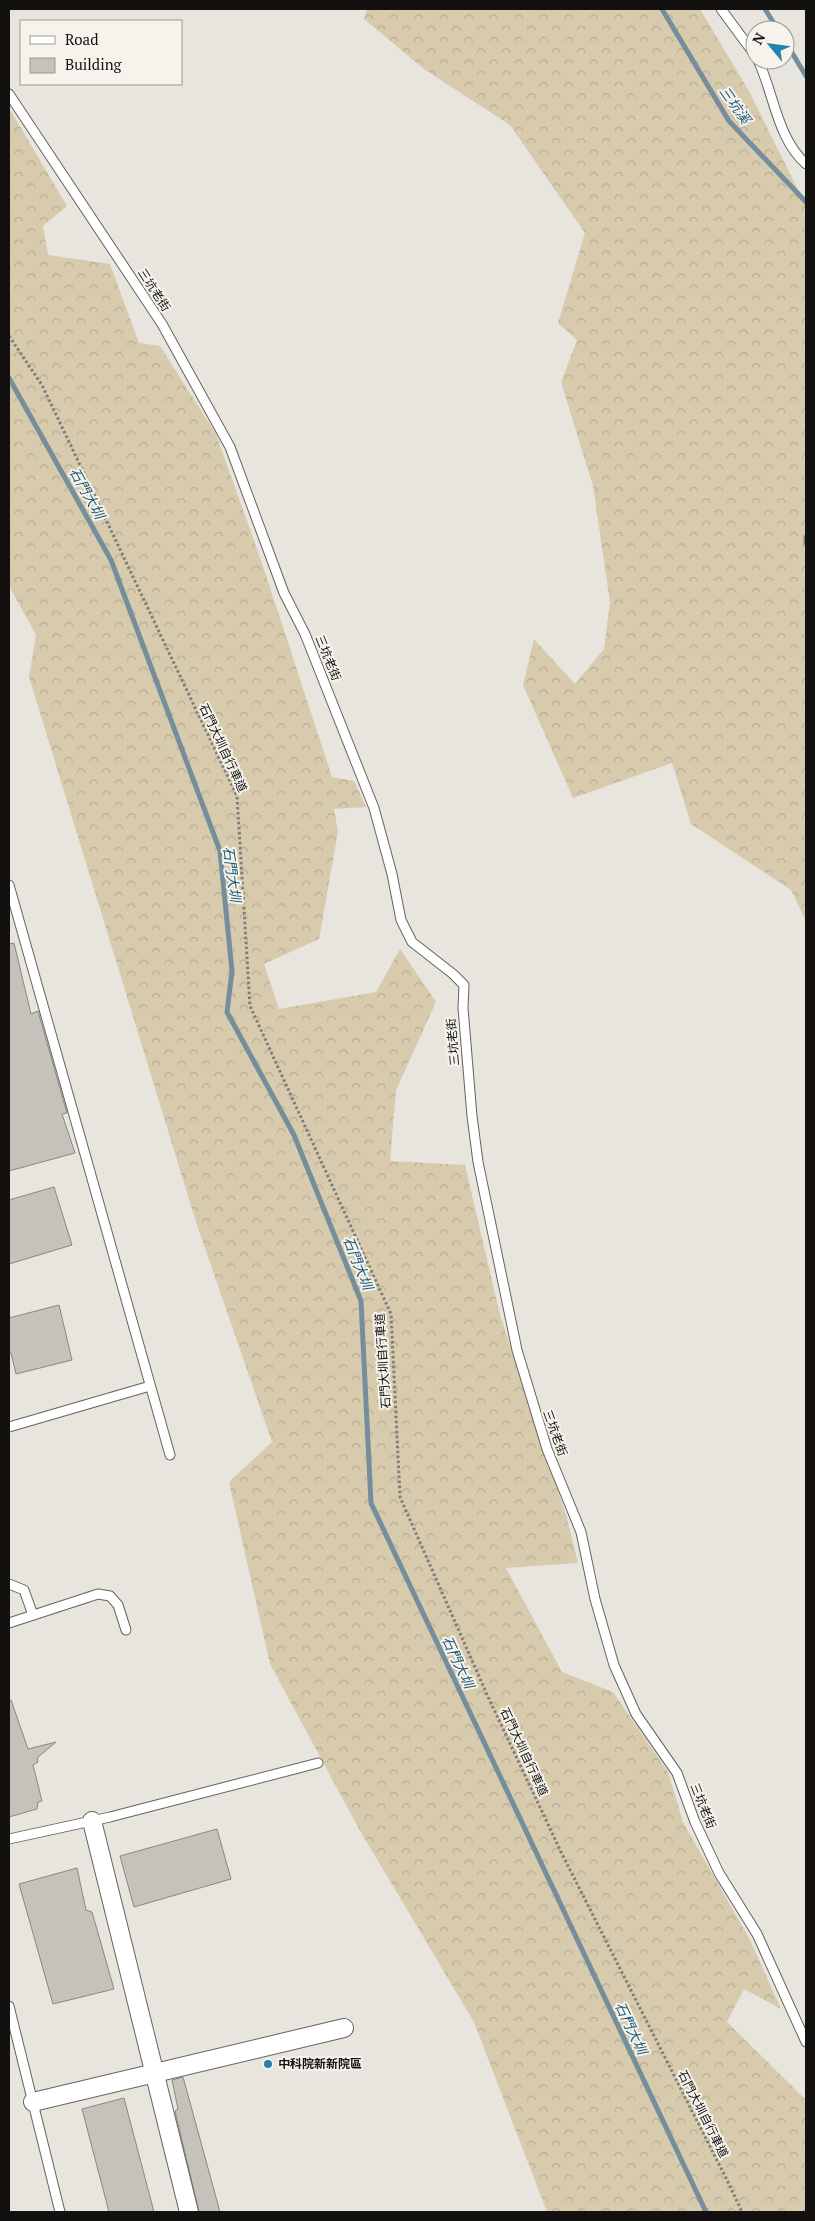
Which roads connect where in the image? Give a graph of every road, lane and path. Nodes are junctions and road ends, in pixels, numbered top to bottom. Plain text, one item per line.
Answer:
1 (721, 9) edge
2 (745, 41) edge
3 (762, 70) edge
4 (9, 94) edge
5 (806, 164) edge
6 (9, 336) edge
7 (10, 892) edge
8 (150, 1386) junction
9 (9, 1427) edge
10 (170, 1455) dead end
11 (9, 1584) edge
12 (33, 1615) junction
13 (9, 1623) edge
14 (126, 1630) dead end
15 (318, 1763) dead end
16 (92, 1821) junction
17 (9, 1839) edge
18 (9, 2006) edge
19 (344, 2028) dead end
20 (806, 2042) edge
21 (154, 2073) junction
22 (33, 2102) junction
23 (60, 2212) edge
24 (188, 2212) edge
25 (742, 2212) edge

1 - 2 lane
3 - 5 lane
4 - 20 lane, 三坑老街
6 - 25 path, 石門大圳自行車道
7 - 8 lane
8 - 9 lane
8 - 10 lane
11 - 12 lane
12 - 13 lane
12 - 14 lane
15 - 16 lane
16 - 17 lane
16 - 21 street
18 - 22 lane
19 - 21 street
21 - 22 street
21 - 24 street
22 - 23 lane

